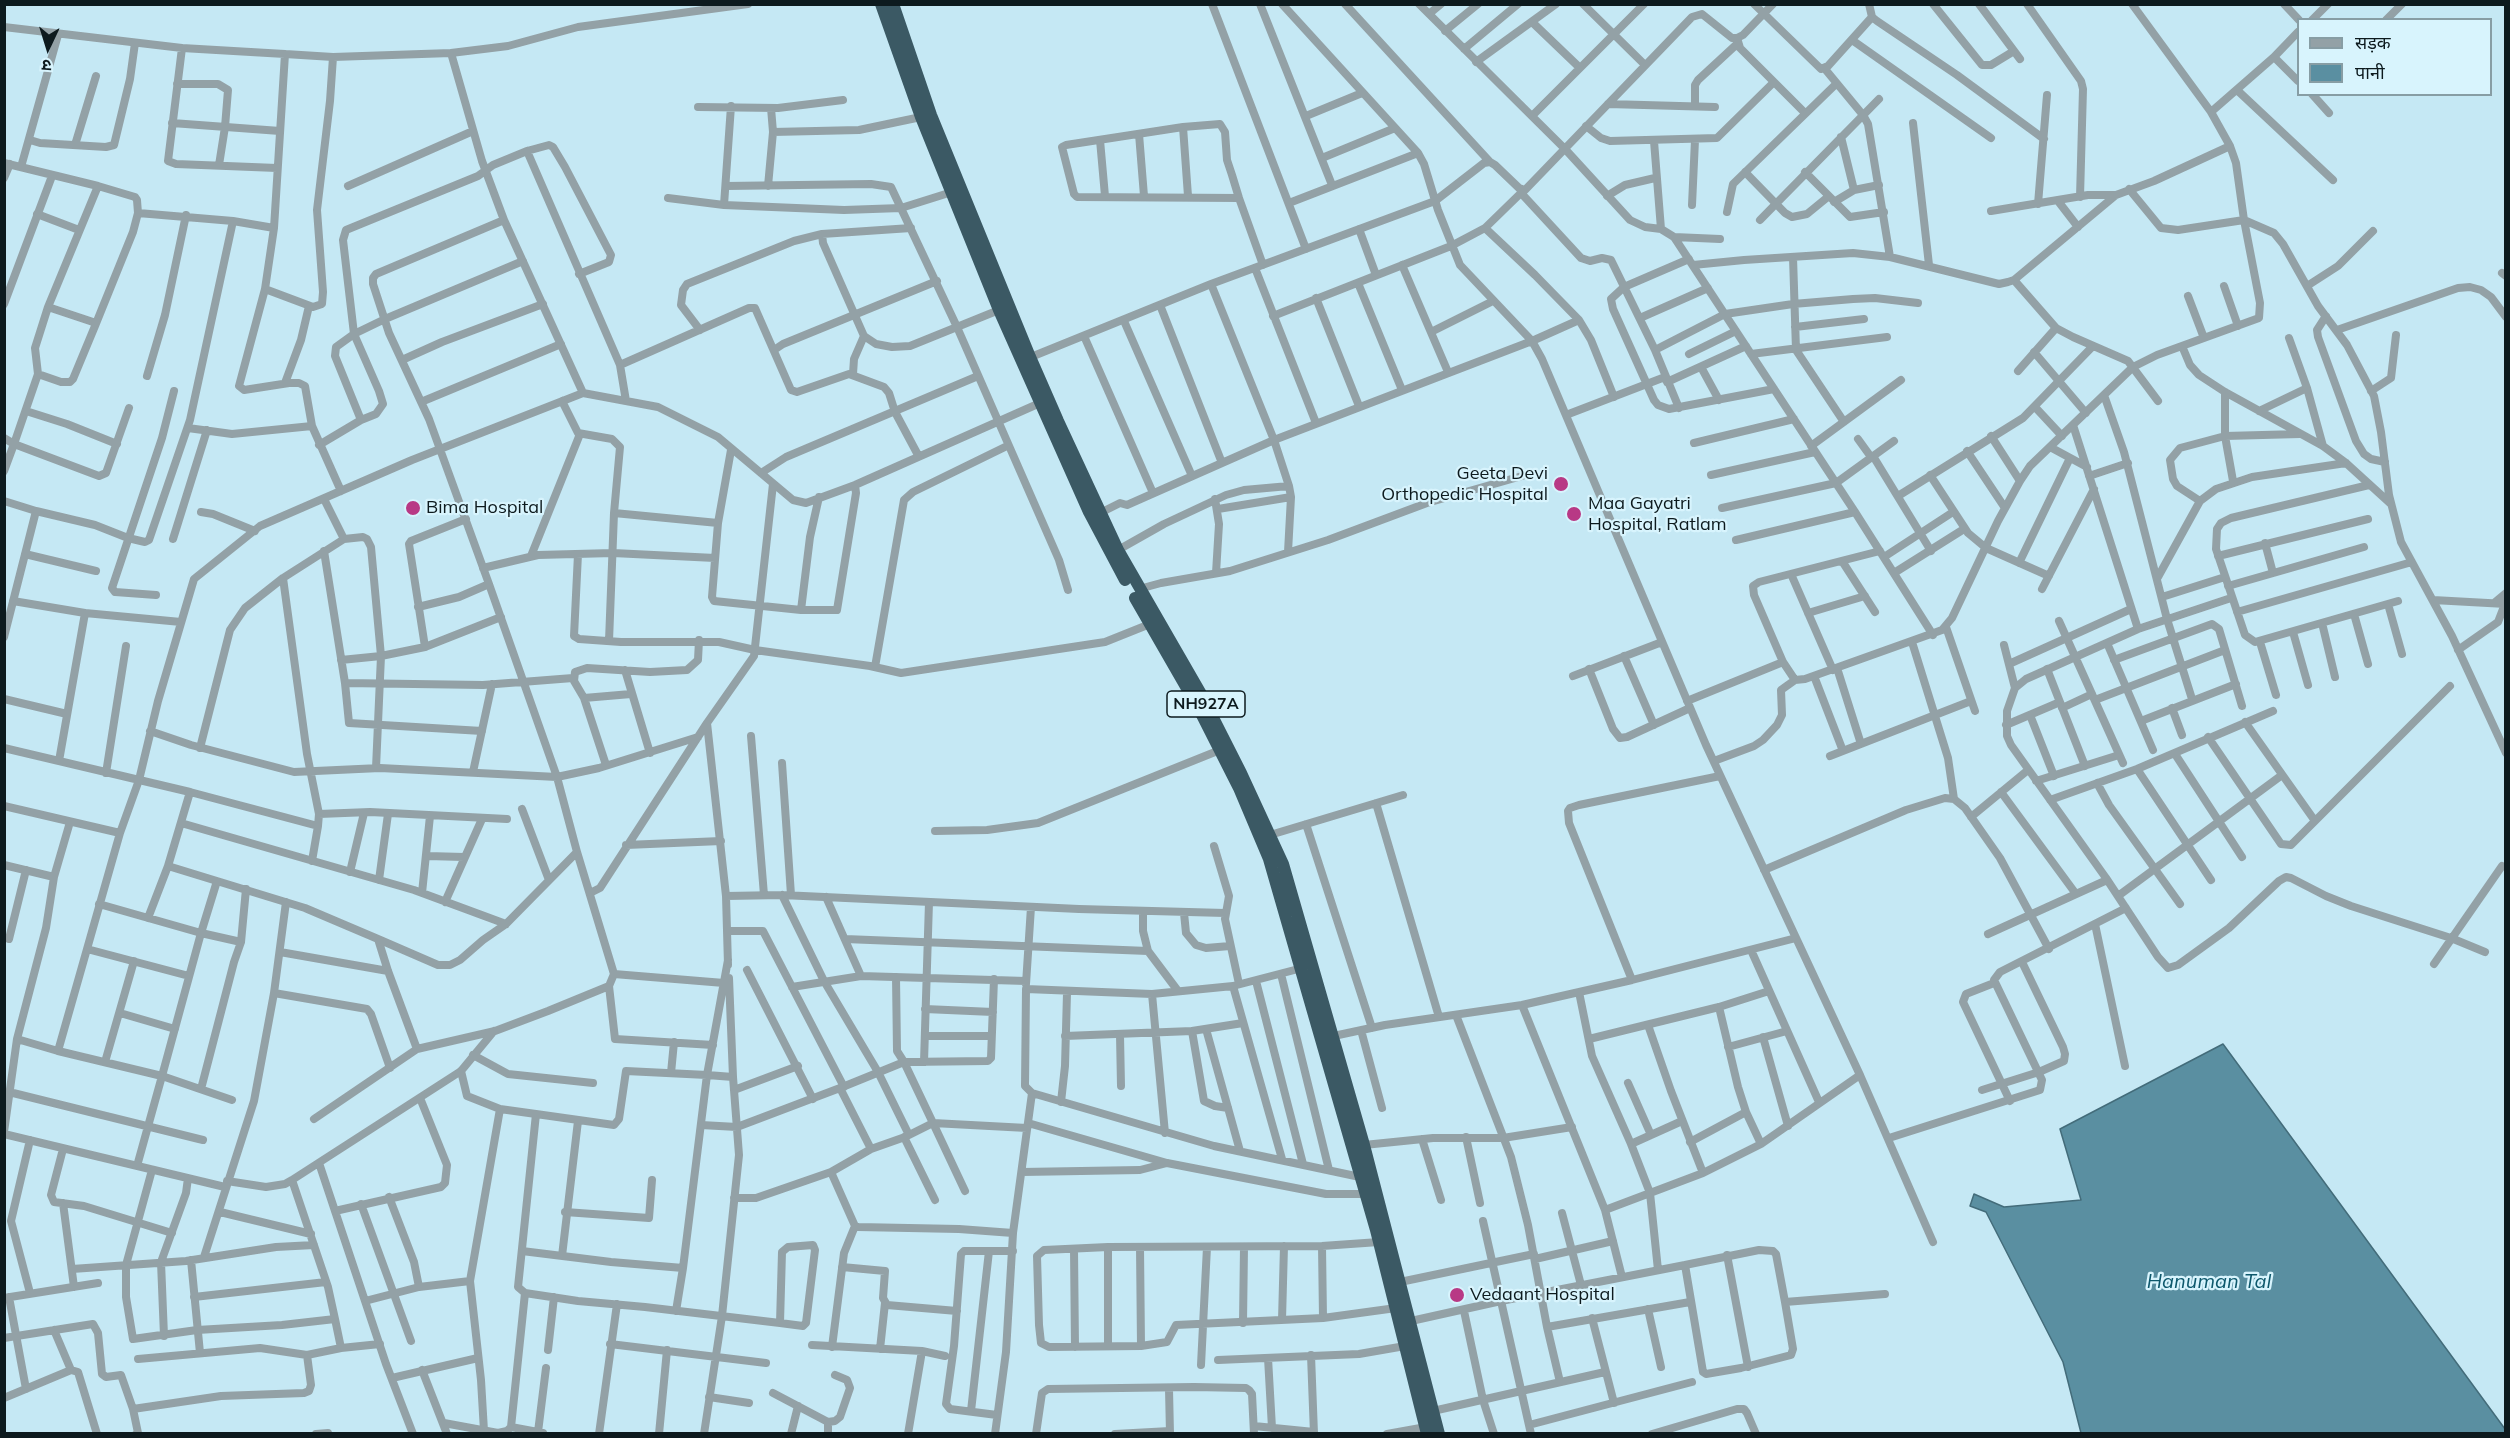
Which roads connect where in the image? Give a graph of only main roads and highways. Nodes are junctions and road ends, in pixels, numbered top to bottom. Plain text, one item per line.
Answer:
1 (881, 4) edge
2 (893, 4) edge
3 (1026, 359) junction
4 (1137, 591) junction
5 (1307, 967) junction
6 (1326, 1037) junction
7 (1426, 1430) edge
8 (1439, 1434) edge

1 - 3 highway, NH927A
2 - 3 highway, NH927A
3 - 4 highway, NH927A
3 - 4 highway, NH927A
4 - 5 highway, NH927A
4 - 5 highway, NH927A
5 - 6 highway, NH927A
6 - 7 highway, NH927A
6 - 8 highway, NH927A

